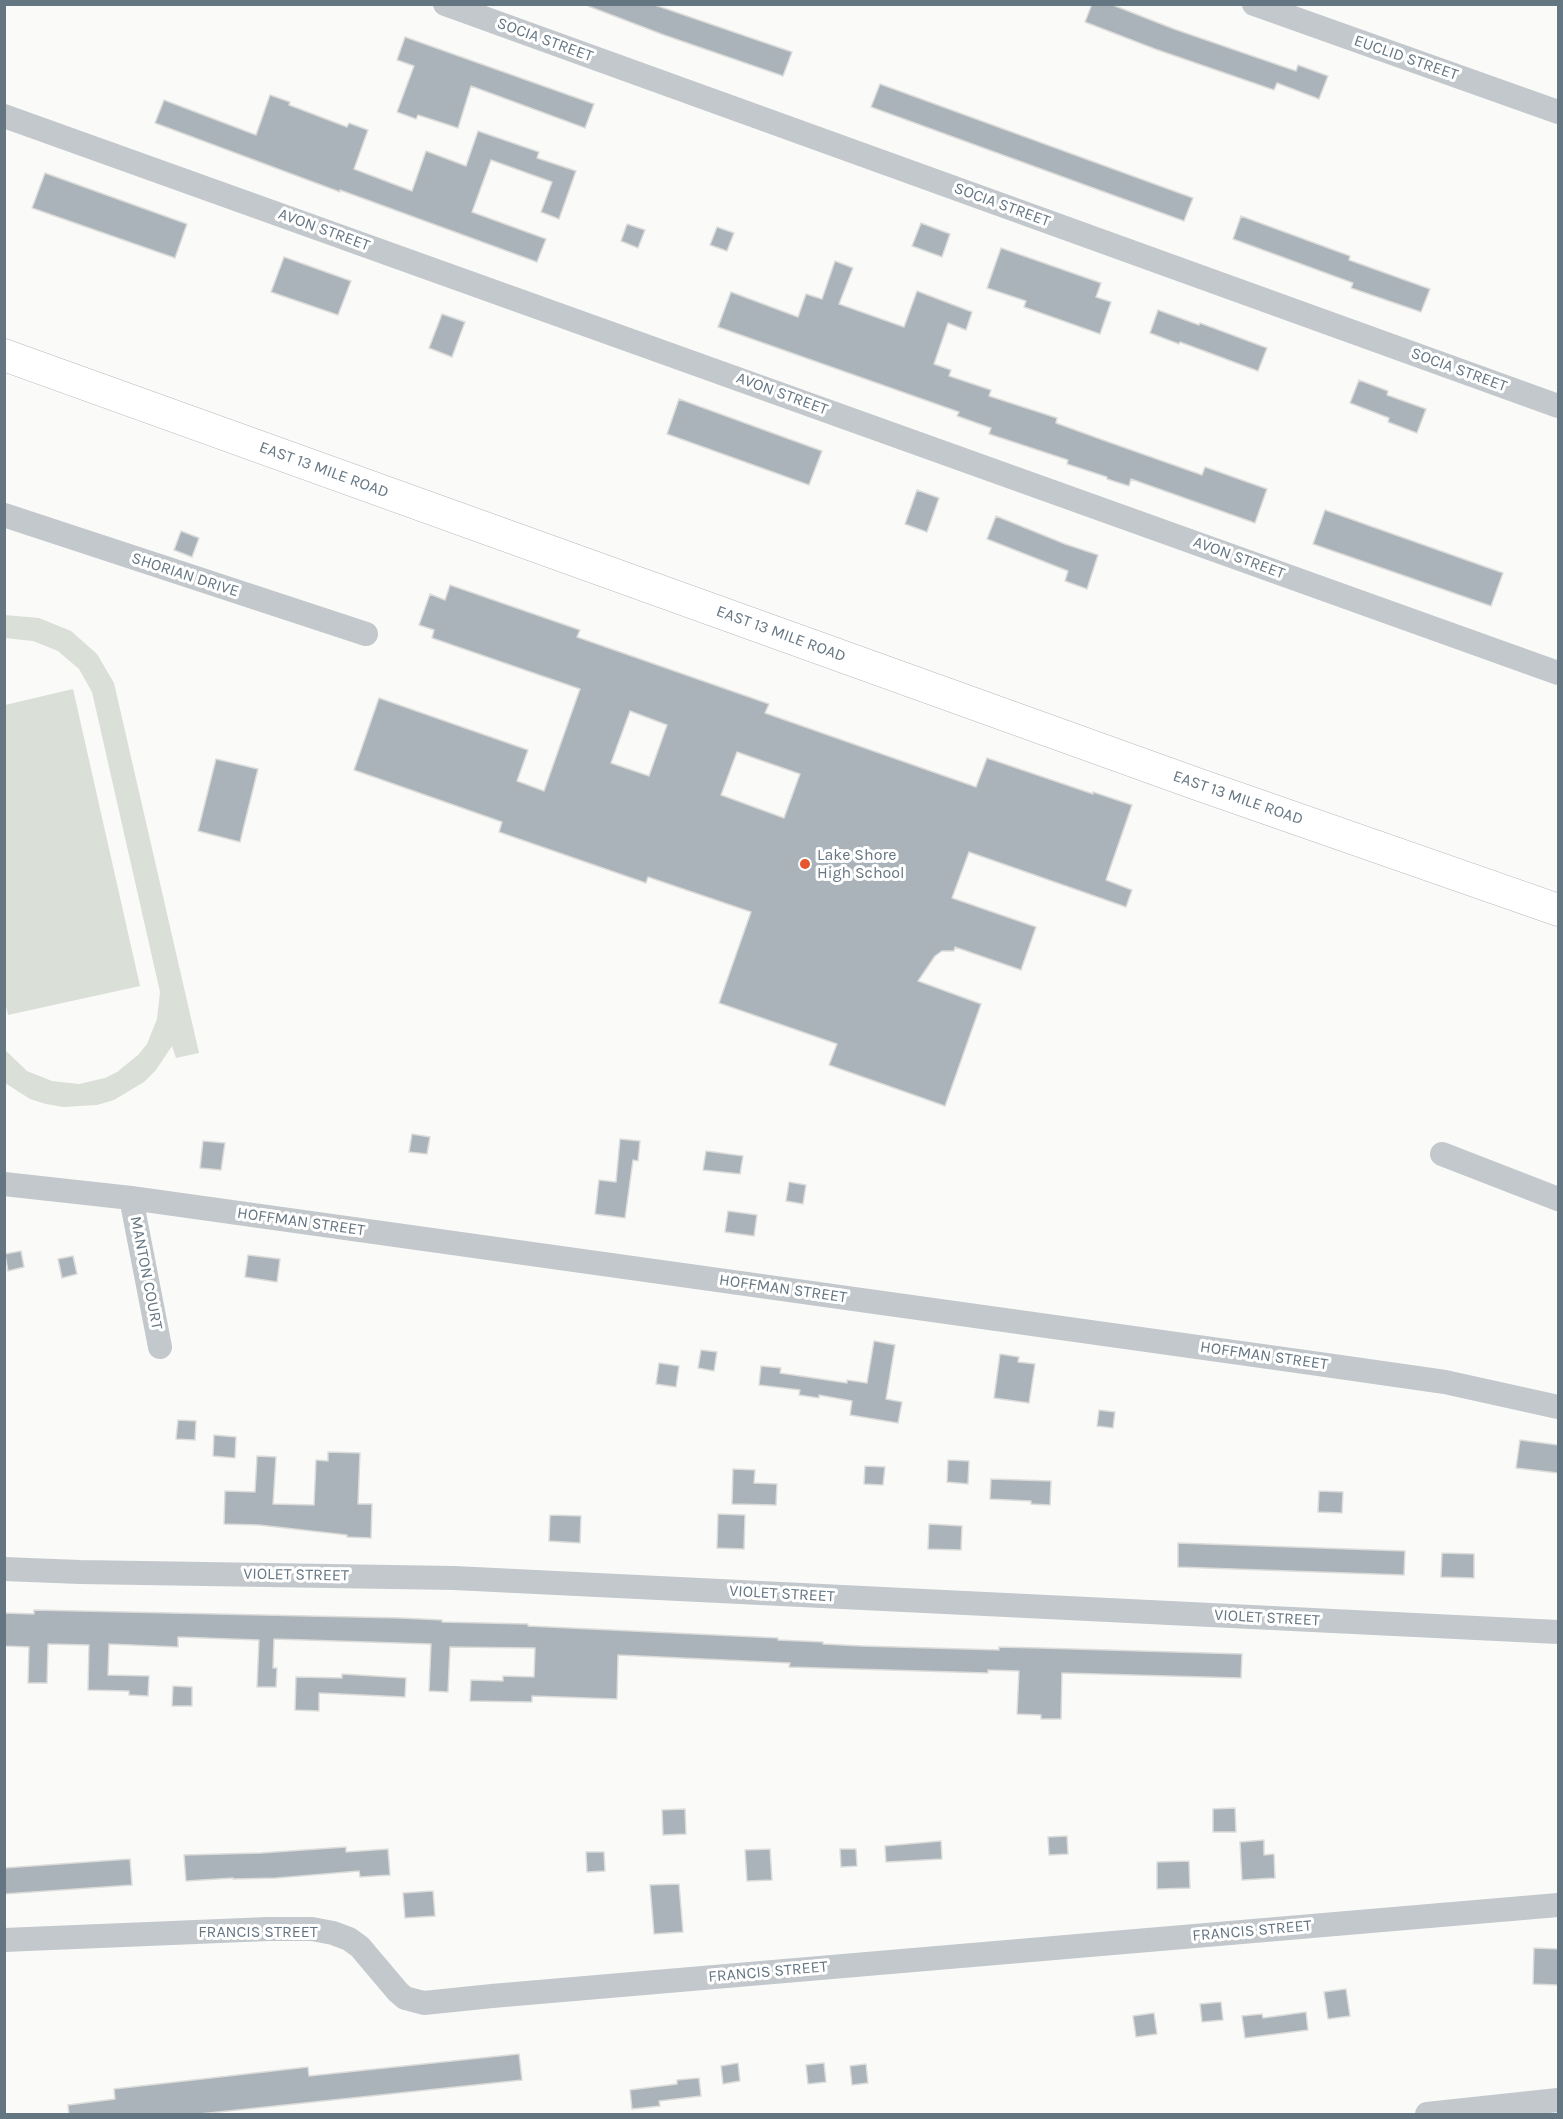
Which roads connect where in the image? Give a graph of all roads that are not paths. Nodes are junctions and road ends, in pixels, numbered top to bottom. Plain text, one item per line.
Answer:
1 (445, 4) edge
2 (1254, 4) edge
3 (1558, 112) edge
4 (4, 116) edge
5 (6, 359) edge
6 (1558, 405) edge
7 (4, 515) edge
8 (366, 634) dead end
9 (1558, 673) edge
10 (1558, 910) edge
11 (1442, 1154) dead end
12 (4, 1184) edge
13 (131, 1198) junction
14 (1558, 1198) edge
15 (160, 1347) dead end
16 (1558, 1407) edge
17 (4, 1569) edge
18 (1558, 1632) edge
19 (1558, 1905) edge
20 (4, 1940) edge
21 (1558, 2100) edge
22 (1427, 2115) edge

1 - 6 street, SOCIA STREET
2 - 3 street, EUCLID STREET
4 - 9 street, AVON STREET
5 - 10 main road, EAST 13 MILE ROAD
7 - 8 street, SHORIAN DRIVE
11 - 14 street
12 - 13 street, HOFFMAN STREET
13 - 15 street, MANTON COURT
13 - 16 street, HOFFMAN STREET
17 - 18 street, VIOLET STREET
19 - 20 street, FRANCIS STREET
21 - 22 street

